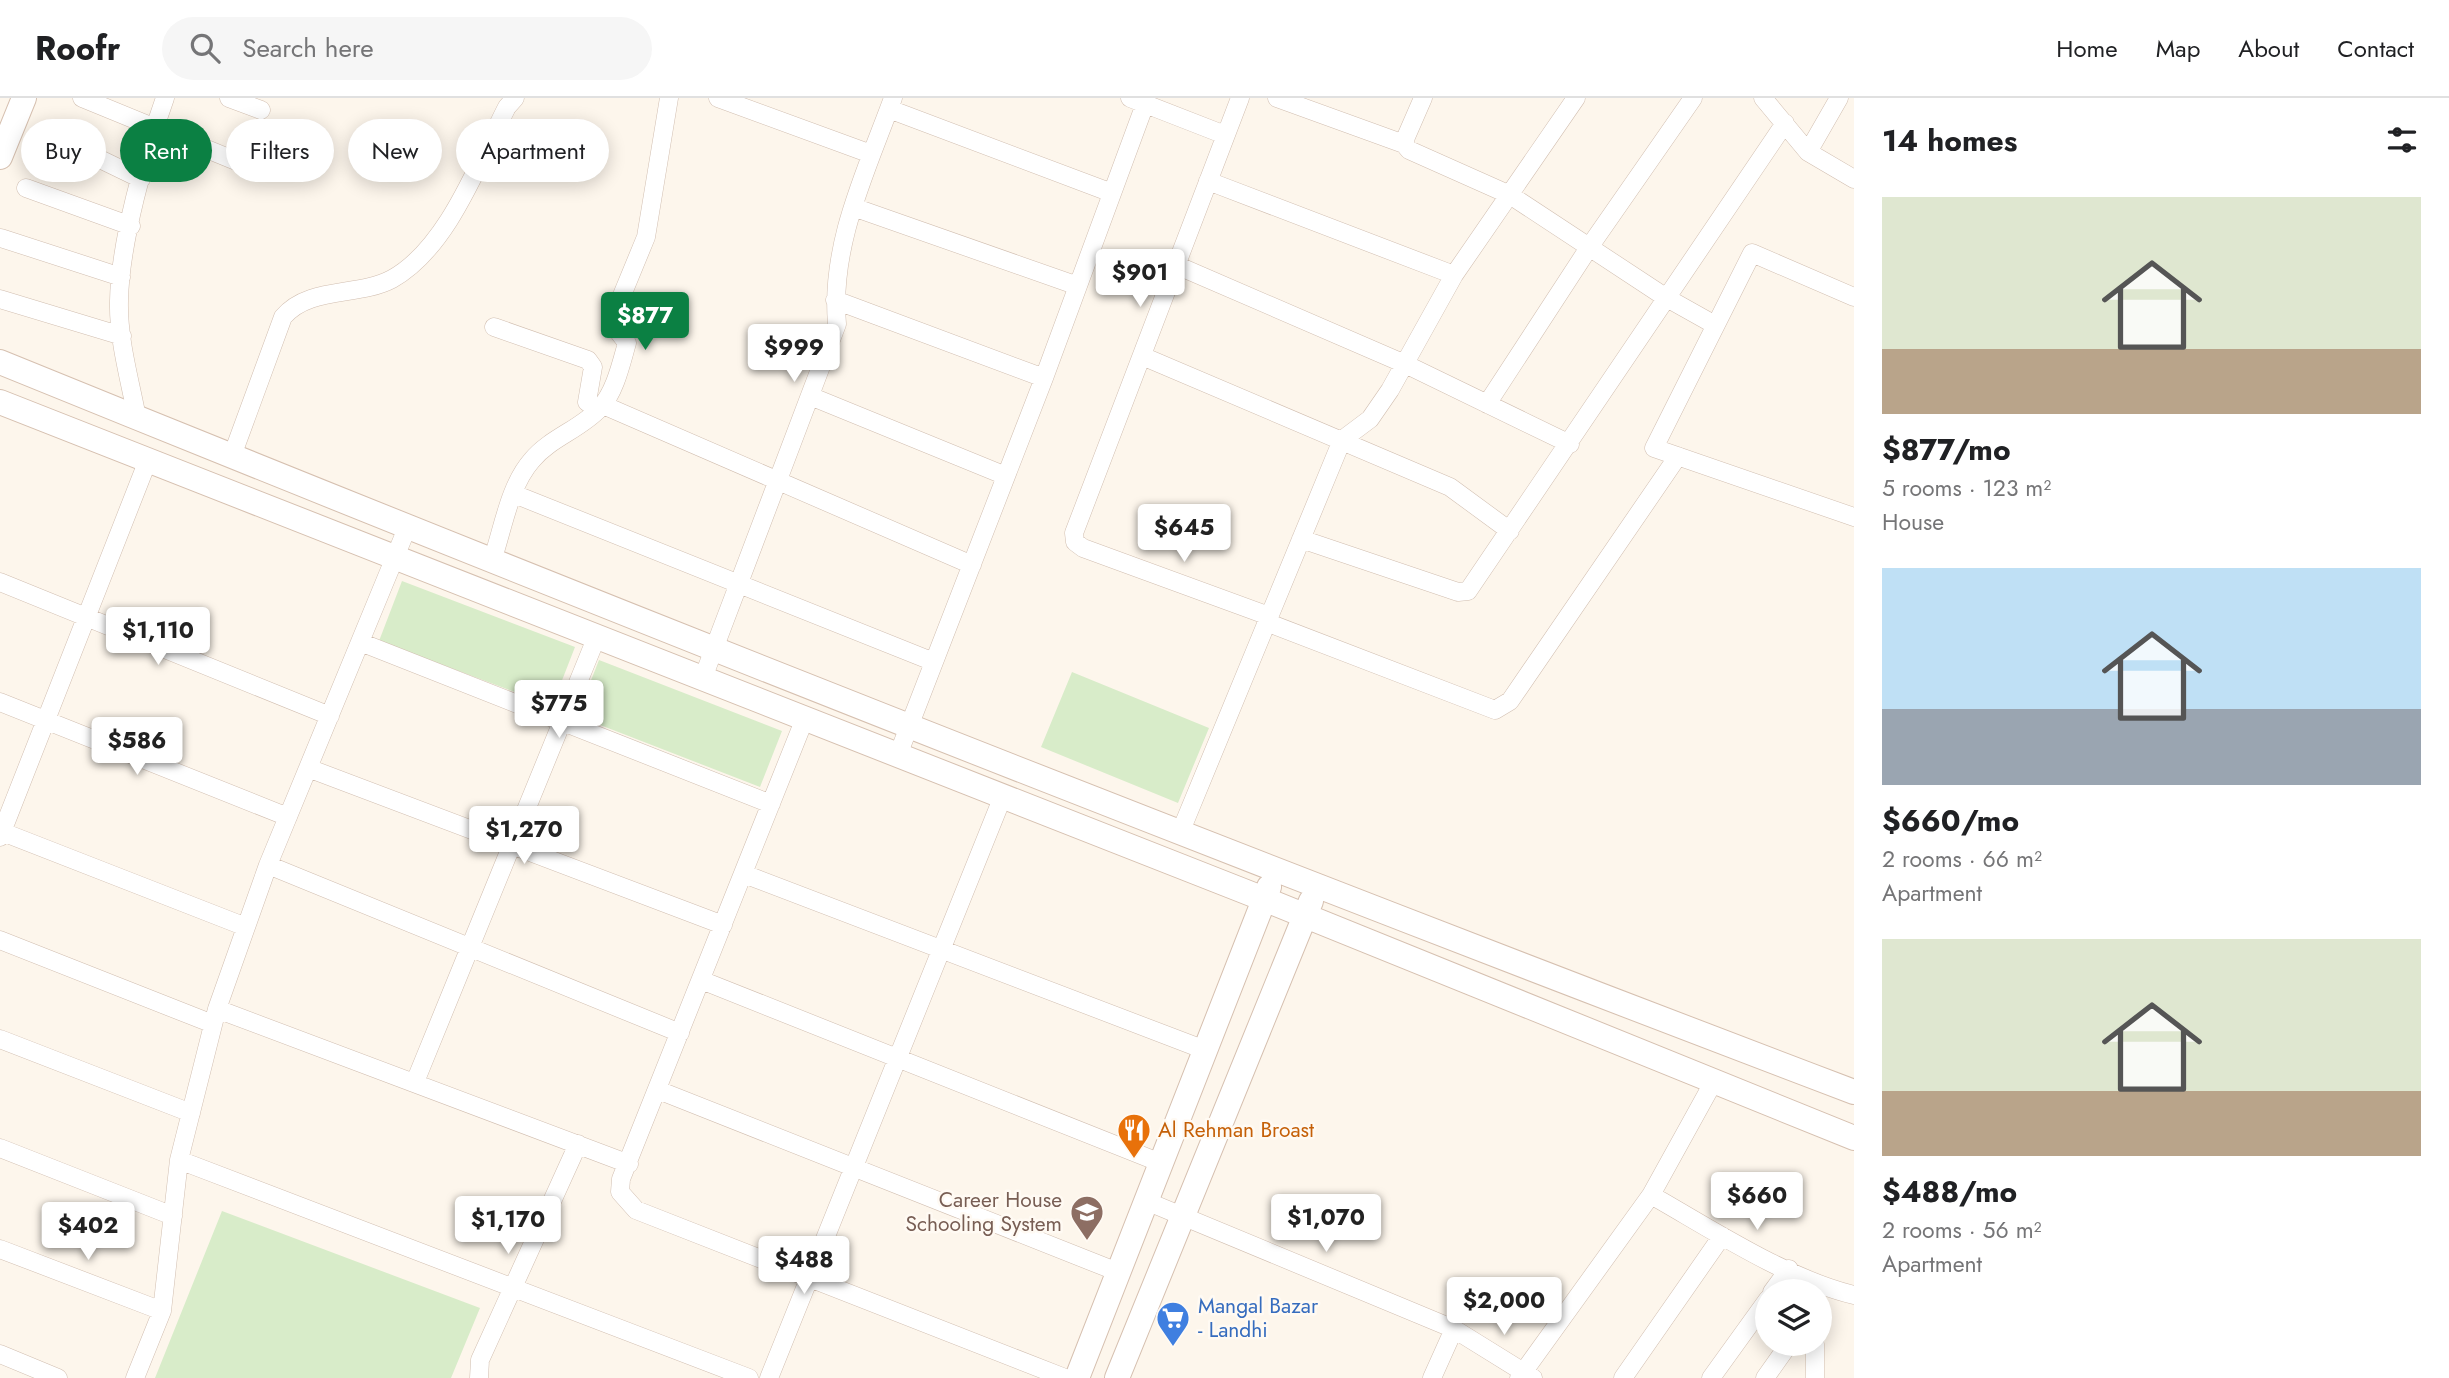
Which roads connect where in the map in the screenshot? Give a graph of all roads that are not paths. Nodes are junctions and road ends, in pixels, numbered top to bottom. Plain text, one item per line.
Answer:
1 (24, 98) edge
2 (82, 98) edge
3 (165, 98) edge
4 (229, 98) edge
5 (515, 98) edge
6 (669, 98) edge
7 (718, 98) edge
8 (1240, 98) edge
9 (1277, 98) edge
10 (1576, 98) edge
11 (1693, 98) edge
12 (1763, 98) edge
13 (1839, 98) edge
14 (1420, 99) edge
15 (1137, 101) edge
16 (891, 104) edge
17 (261, 110) dead end
18 (131, 119) edge
19 (158, 119) edge
20 (1785, 123) junction
21 (1225, 135) junction
22 (1404, 144) junction
23 (1808, 152) junction
24 (871, 154) junction
25 (0, 158) edge
26 (1854, 179) edge
27 (1208, 181) junction
28 (140, 182) edge
29 (26, 188) dead end
30 (1112, 193) junction
31 (1510, 195) junction
32 (853, 207) junction
33 (131, 226) junction
34 (1, 238) edge
35 (1590, 246) junction
36 (1177, 265) junction
37 (1454, 275) junction
38 (121, 277) junction
39 (1078, 286) junction
40 (1665, 297) junction
41 (1854, 297) edge
42 (0, 299) edge
43 (835, 300) junction
44 (1715, 326) junction
45 (494, 327) dead end
46 (122, 336) junction
47 (1142, 356) junction
48 (0, 362) edge
49 (1405, 363) junction
50 (1044, 378) junction
51 (810, 396) junction
52 (0, 402) edge
53 (1488, 404) junction
54 (601, 407) junction
55 (137, 418) junction
56 (1342, 440) junction
57 (1570, 444) junction
58 (232, 456) junction
59 (1678, 456) junction
60 (148, 460) junction
61 (1006, 476) junction
62 (776, 480) junction
63 (514, 494) junction
64 (1854, 517) edge
65 (407, 528) junction
66 (1510, 531) junction
67 (1301, 539) junction
68 (395, 557) junction
69 (492, 561) junction
70 (972, 565) junction
71 (0, 582) edge
72 (739, 587) junction
73 (85, 616) junction
74 (1268, 619) junction
75 (597, 636) junction
76 (360, 642) junction
77 (715, 647) junction
78 (934, 662) junction
79 (703, 678) junction
80 (0, 702) edge
81 (330, 716) junction
82 (805, 718) junction
83 (45, 720) junction
84 (563, 720) junction
85 (909, 726) junction
86 (898, 755) junction
87 (308, 768) junction
88 (1003, 796) junction
89 (771, 804) junction
90 (288, 817) junction
91 (1, 833) edge
92 (1180, 834) junction
93 (512, 845) junction
94 (268, 865) junction
95 (1275, 871) junction
96 (744, 874) junction
97 (1317, 888) junction
98 (1264, 899) junction
99 (1304, 916) junction
100 (723, 925) junction
101 (246, 927) junction
102 (0, 940) edge
103 (470, 947) junction
104 (940, 948) junction
105 (701, 980) junction
106 (216, 1017) junction
107 (680, 1033) junction
108 (0, 1039) edge
109 (1205, 1049) junction
110 (899, 1056) junction
111 (1714, 1081) junction
112 (415, 1082) junction
113 (658, 1090) junction
114 (1854, 1092) edge
115 (191, 1113) junction
116 (1854, 1138) edge
117 (578, 1144) junction
118 (0, 1149) edge
119 (179, 1160) junction
120 (1161, 1163) junction
121 (629, 1164) junction
122 (854, 1167) junction
123 (1651, 1195) junction
124 (1146, 1201) junction
125 (1182, 1215) junction
126 (173, 1216) junction
127 (1723, 1236) junction
128 (0, 1249) edge
129 (1789, 1269) junction
130 (1118, 1272) junction
131 (808, 1278) junction
132 (1782, 1279) edge
133 (1803, 1279) edge
134 (515, 1288) junction
135 (1832, 1295) edge
136 (1854, 1295) edge
137 (162, 1311) junction
138 (1755, 1316) edge
139 (1454, 1329) junction
140 (0, 1354) edge
141 (1781, 1356) edge
142 (1815, 1356) edge
143 (1525, 1376) edge
144 (58, 1378) edge
145 (135, 1378) edge
146 (479, 1378) edge
147 (749, 1378) edge
148 (769, 1378) edge
149 (1065, 1378) edge
150 (1077, 1378) edge
151 (1117, 1378) edge
152 (1432, 1378) edge
153 (1623, 1378) edge
154 (1711, 1378) edge
155 (1765, 1378) edge
156 (1815, 1378) edge

1 - 25 main road
2 - 18 street
3 - 19 street
4 - 17 street
5 - 58 street
6 - 54 street
7 - 24 street
8 - 21 street
9 - 22 street
10 - 31 street
11 - 35 street
12 - 20 street
13 - 23 street
14 - 22 street
15 - 21 street
15 - 30 street
16 - 24 street
16 - 30 street
20 - 23 street
20 - 40 street
21 - 27 street
22 - 31 street
23 - 26 street
24 - 32 street
27 - 36 street
27 - 37 street
28 - 33 street
29 - 33 street
30 - 39 street
31 - 35 street
31 - 37 street
32 - 39 street
32 - 43 street
33 - 38 street
34 - 38 street
35 - 40 street
35 - 53 street
36 - 47 street
36 - 49 street
37 - 49 street
38 - 46 street
39 - 50 street
40 - 44 street
40 - 57 street
41 - 44 street
42 - 46 street
43 - 50 street
43 - 51 street
44 - 59 street
45 - 54 street
46 - 55 street
47 - 56 street
47 - 74 street
48 - 55 main road
49 - 53 street
49 - 56 street
50 - 61 street
51 - 61 street
51 - 62 street
52 - 60 main road
53 - 57 street
54 - 62 street
54 - 63 street
55 - 58 main road
56 - 66 street
56 - 67 street
57 - 66 street
58 - 65 main road
59 - 64 street
59 - 74 street
60 - 68 main road
60 - 73 street
61 - 70 street
62 - 70 street
62 - 72 street
63 - 69 street
63 - 72 street
65 - 68 street
65 - 69 main road
66 - 67 street
67 - 74 street
68 - 75 main road
68 - 76 street
69 - 77 main road
70 - 78 street
71 - 73 street
72 - 77 street
72 - 78 street
73 - 81 street
73 - 83 street
74 - 92 street
75 - 79 main road
75 - 84 street
76 - 81 street
76 - 84 street
77 - 79 street
77 - 85 main road
78 - 85 street
79 - 82 main road
80 - 83 street
81 - 87 street
82 - 86 main road
82 - 89 street
83 - 90 street
83 - 91 street
84 - 89 street
84 - 93 street
85 - 86 street
85 - 92 main road
86 - 88 main road
87 - 90 street
87 - 93 street
88 - 98 main road
88 - 104 street
89 - 96 street
90 - 94 street
91 - 101 street
92 - 95 main road
93 - 100 street
93 - 103 street
94 - 101 street
94 - 103 street
95 - 97 main road
95 - 98 main road
96 - 100 street
96 - 104 street
97 - 99 main road
97 - 114 main road
98 - 99 main road
98 - 109 main road
99 - 111 main road
99 - 125 main road
100 - 105 street
101 - 106 street
102 - 106 street
103 - 107 street
103 - 112 street
104 - 109 street
104 - 110 street
105 - 107 street
105 - 110 street
106 - 112 street
106 - 115 street
107 - 113 street
108 - 115 street
109 - 120 main road
110 - 120 street
110 - 122 street
111 - 116 main road
111 - 123 street
112 - 117 street
113 - 121 street
113 - 122 street
115 - 119 street
117 - 121 street
117 - 134 street
118 - 126 street
119 - 126 street
119 - 134 street
120 - 124 main road
121 - 131 street
122 - 130 street
122 - 131 street
123 - 127 street
123 - 143 street
124 - 125 street
124 - 130 main road
125 - 139 street
125 - 151 main road
126 - 137 street
127 - 129 street
127 - 153 street
128 - 137 street
129 - 132 street
129 - 133 street
130 - 150 main road
131 - 148 street
131 - 149 street
134 - 146 street
134 - 147 street
135 - 136 street
137 - 145 street
138 - 154 street
139 - 143 street
139 - 152 street
140 - 144 street
141 - 155 street
142 - 156 street

